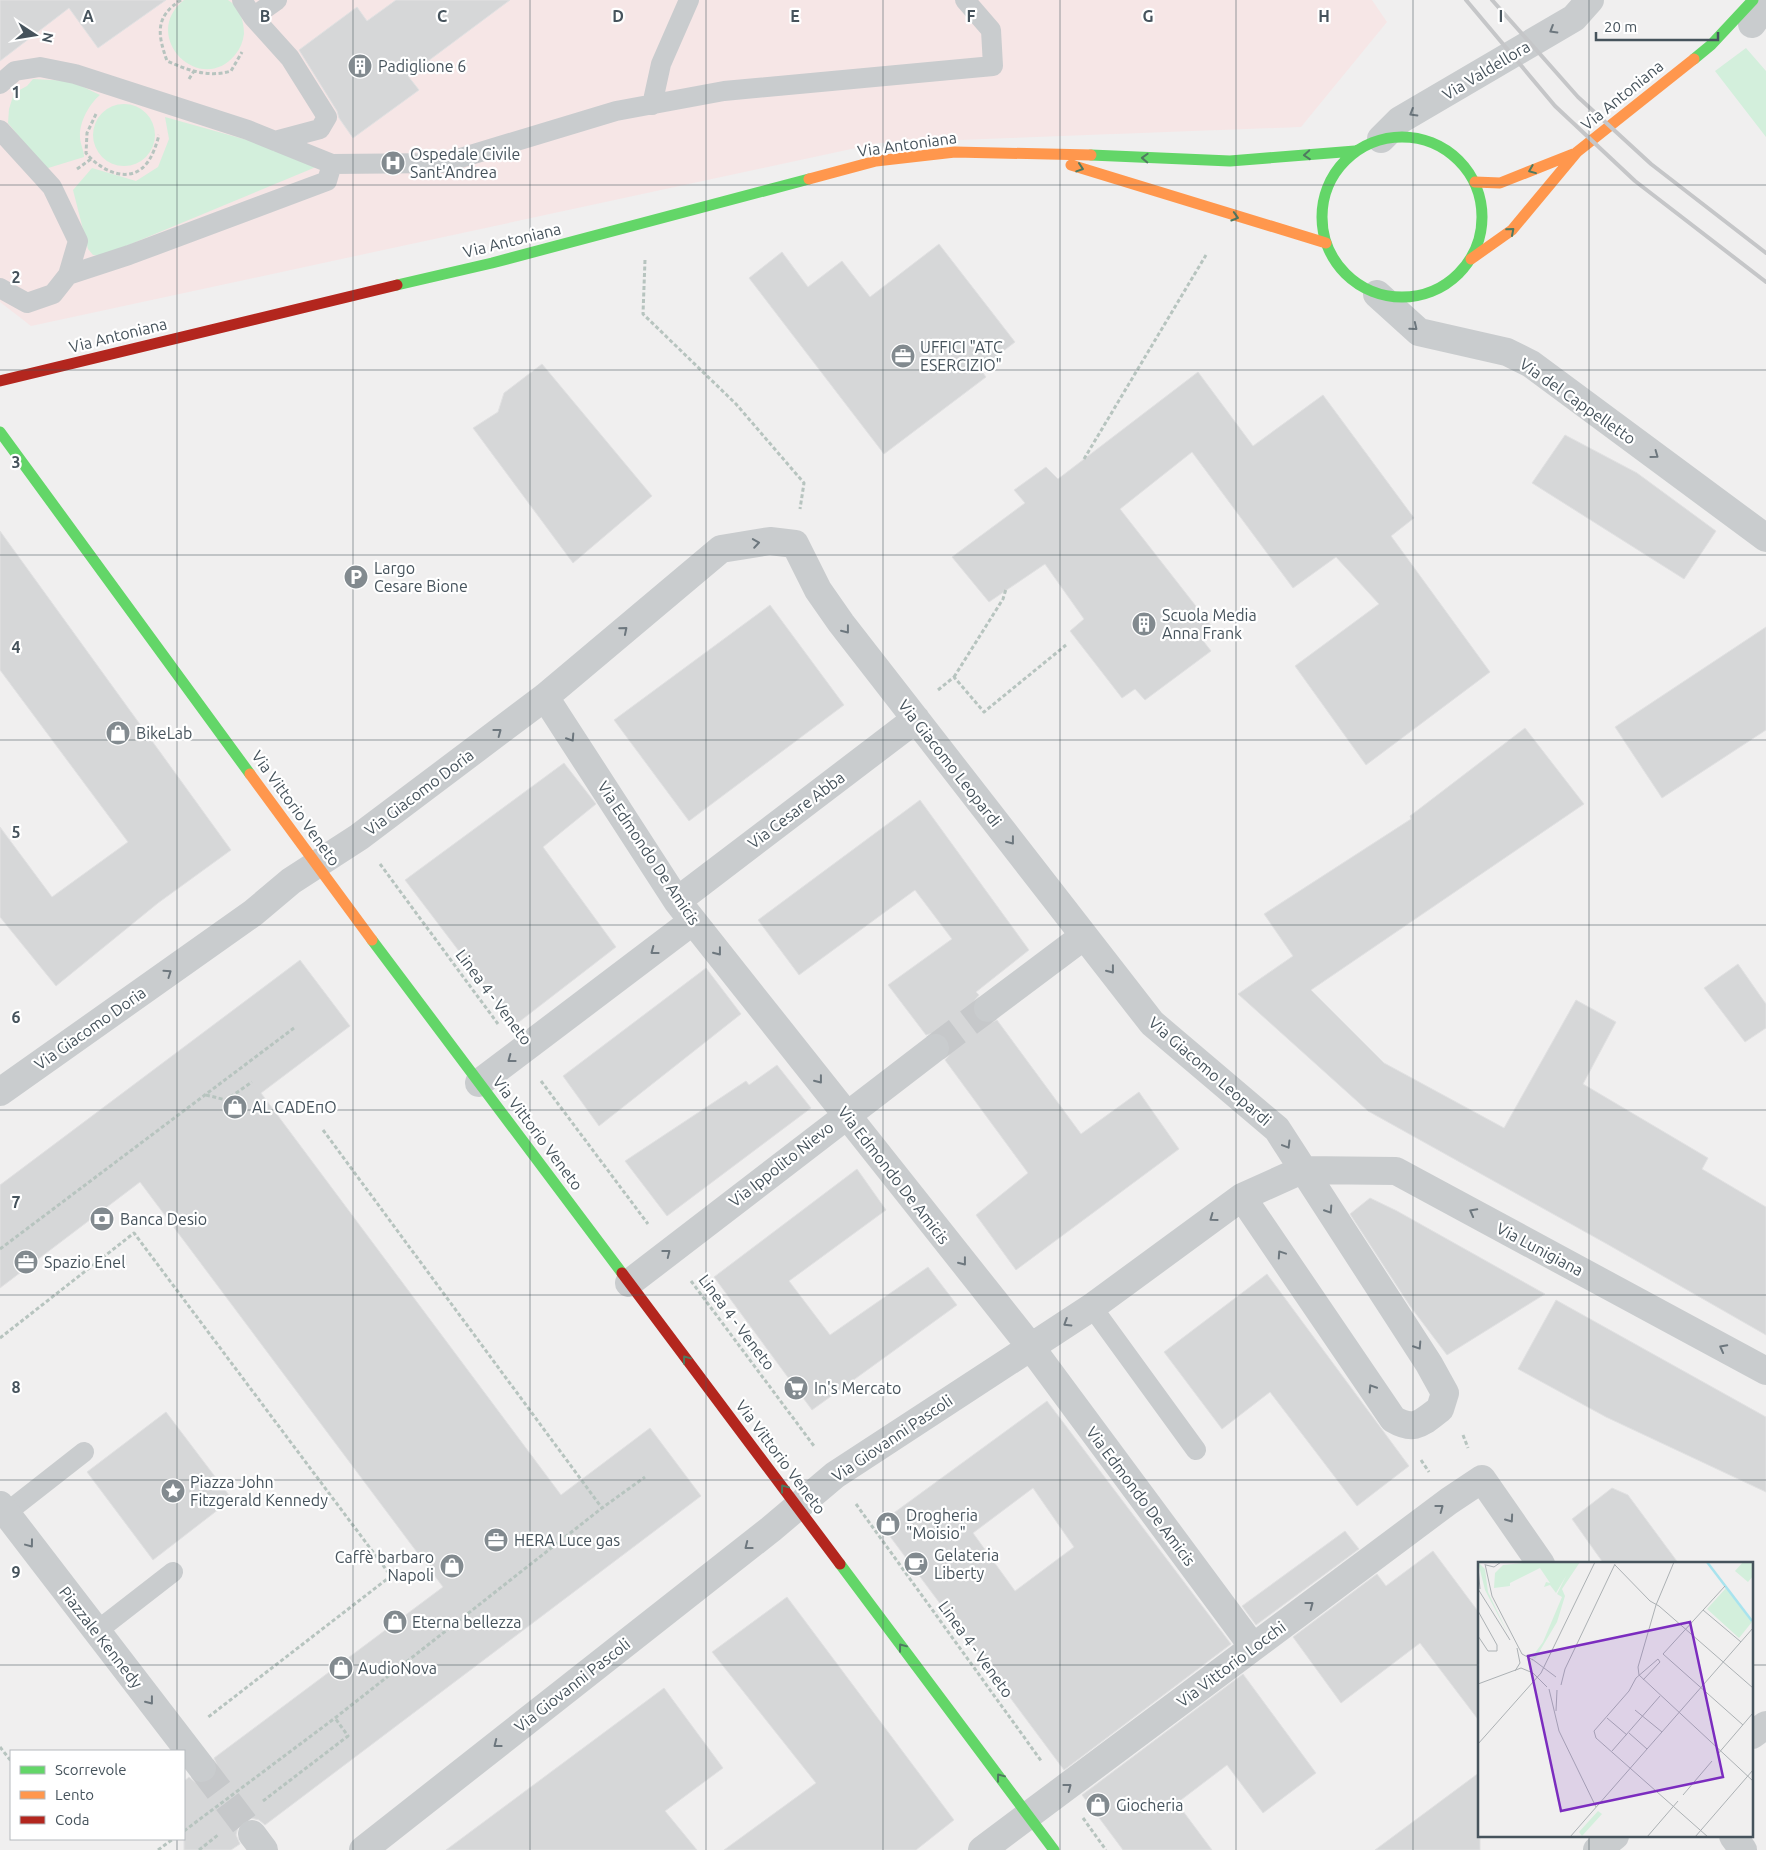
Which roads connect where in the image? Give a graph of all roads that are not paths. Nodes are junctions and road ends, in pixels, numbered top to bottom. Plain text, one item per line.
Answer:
1 (277, 0) edge
2 (689, 0) edge
3 (965, 0) edge
4 (1590, 0) edge
5 (247, 8) edge
6 (1759, 10) edge
7 (1711, 45) junction
8 (0, 84) edge
9 (652, 105) junction
10 (0, 130) edge
11 (1381, 139) junction
12 (275, 141) junction
13 (1355, 152) junction
14 (1577, 152) junction
15 (1034, 153) junction
16 (332, 164) junction
17 (1475, 182) junction
18 (1326, 243) junction
19 (1471, 259) junction
20 (68, 275) junction
21 (0, 288) edge
22 (1377, 294) junction
23 (0, 381) edge
24 (0, 432) edge
25 (1766, 538) edge
26 (818, 590) joint
27 (545, 697) junction
28 (913, 716) junction
29 (318, 865) junction
30 (685, 911) junction
31 (1084, 936) junction
32 (988, 1008) tunnel mouth
33 (936, 1048) tunnel mouth
34 (479, 1083) junction
35 (0, 1092) edge
36 (846, 1114) junction
37 (1302, 1170) junction
38 (1242, 1197) junction
39 (629, 1283) junction
40 (1092, 1307) junction
41 (1030, 1346) junction
42 (1766, 1371) edge
43 (1196, 1450) dead end
44 (84, 1452) dead end
45 (798, 1506) junction
46 (3, 1510) edge
47 (1540, 1562) edge
48 (173, 1572) dead end
49 (96, 1631) junction
50 (1253, 1647) junction
51 (1766, 1725) edge
52 (1754, 1734) edge
53 (202, 1768) tunnel mouth
54 (1029, 1816) junction
55 (1612, 1838) edge
56 (1734, 1838) edge
57 (363, 1850) edge
58 (982, 1850) edge
59 (1054, 1850) edge
60 (1597, 1850) edge
61 (1743, 1850) edge

1 - 5 lane
2 - 9 lane
3 - 9 lane
4 -> 11 street, Via Valdellora
5 - 12 lane
6 - 7 street, Via Antoniana
6 - 7 street, Via Antoniana
7 - 14 street, Via Antoniana
8 - 12 lane
9 - 16 lane
10 - 20 lane
11 - 13 street
11 - 17 street
12 - 16 lane
13 -> 15 street, Via Antoniana
13 - 18 street
14 -> 17 street, Via Antoniana
19 -> 14 street, Via Antoniana
15 -> 18 street, Via Antoniana
15 - 23 street, Via Antoniana
16 - 20 lane
17 - 19 street
18 - 22 street
19 - 22 street
20 - 21 lane
22 -> 25 street, Via del Cappelletto
24 - 29 street, Via Vittorio Veneto
27 -> 26 street, Via Giacomo Doria
26 -> 28 street, Via Giacomo Leopardi
29 -> 27 street, Via Giacomo Doria
27 -> 30 street, Via Edmondo De Amicis
28 - 30 street, Via Cesare Abba
28 -> 31 street, Via Giacomo Leopardi
29 - 34 street, Via Vittorio Veneto
35 -> 29 street, Via Giacomo Doria
30 -> 34 street, Via Cesare Abba
30 -> 36 street, Via Edmondo De Amicis
31 - 32 street
31 -> 37 street, Via Giacomo Leopardi
33 - 36 street, Via Ippolito Nievo
34 - 39 street, Via Vittorio Veneto
39 -> 36 street, Via Ippolito Nievo
36 -> 41 street, Via Edmondo De Amicis
37 - 38 street, Via Giovanni Pascoli
37 -> 38 street, Via Giacomo Leopardi
42 -> 37 street, Via Lunigiana
38 -> 40 street, Via Giovanni Pascoli
45 -> 39 street, Via Vittorio Veneto
40 -> 41 street, Via Giovanni Pascoli
40 - 43 lane
41 - 45 street, Via Giovanni Pascoli
41 - 50 street, Via Edmondo De Amicis
44 - 46 lane
54 -> 45 street, Via Vittorio Veneto
45 -> 57 street, Via Giovanni Pascoli
46 -> 49 street, Piazzale Kennedy
50 -> 47 street, Via Vittorio Locchi
48 - 49 lane
49 -> 53 street, Piazzale Kennedy
54 -> 50 street, Via Vittorio Locchi
51 - 52 street
54 - 58 street, Via Vittorio Locchi
54 - 59 street, Via Vittorio Veneto
55 - 60 street
56 - 61 street

